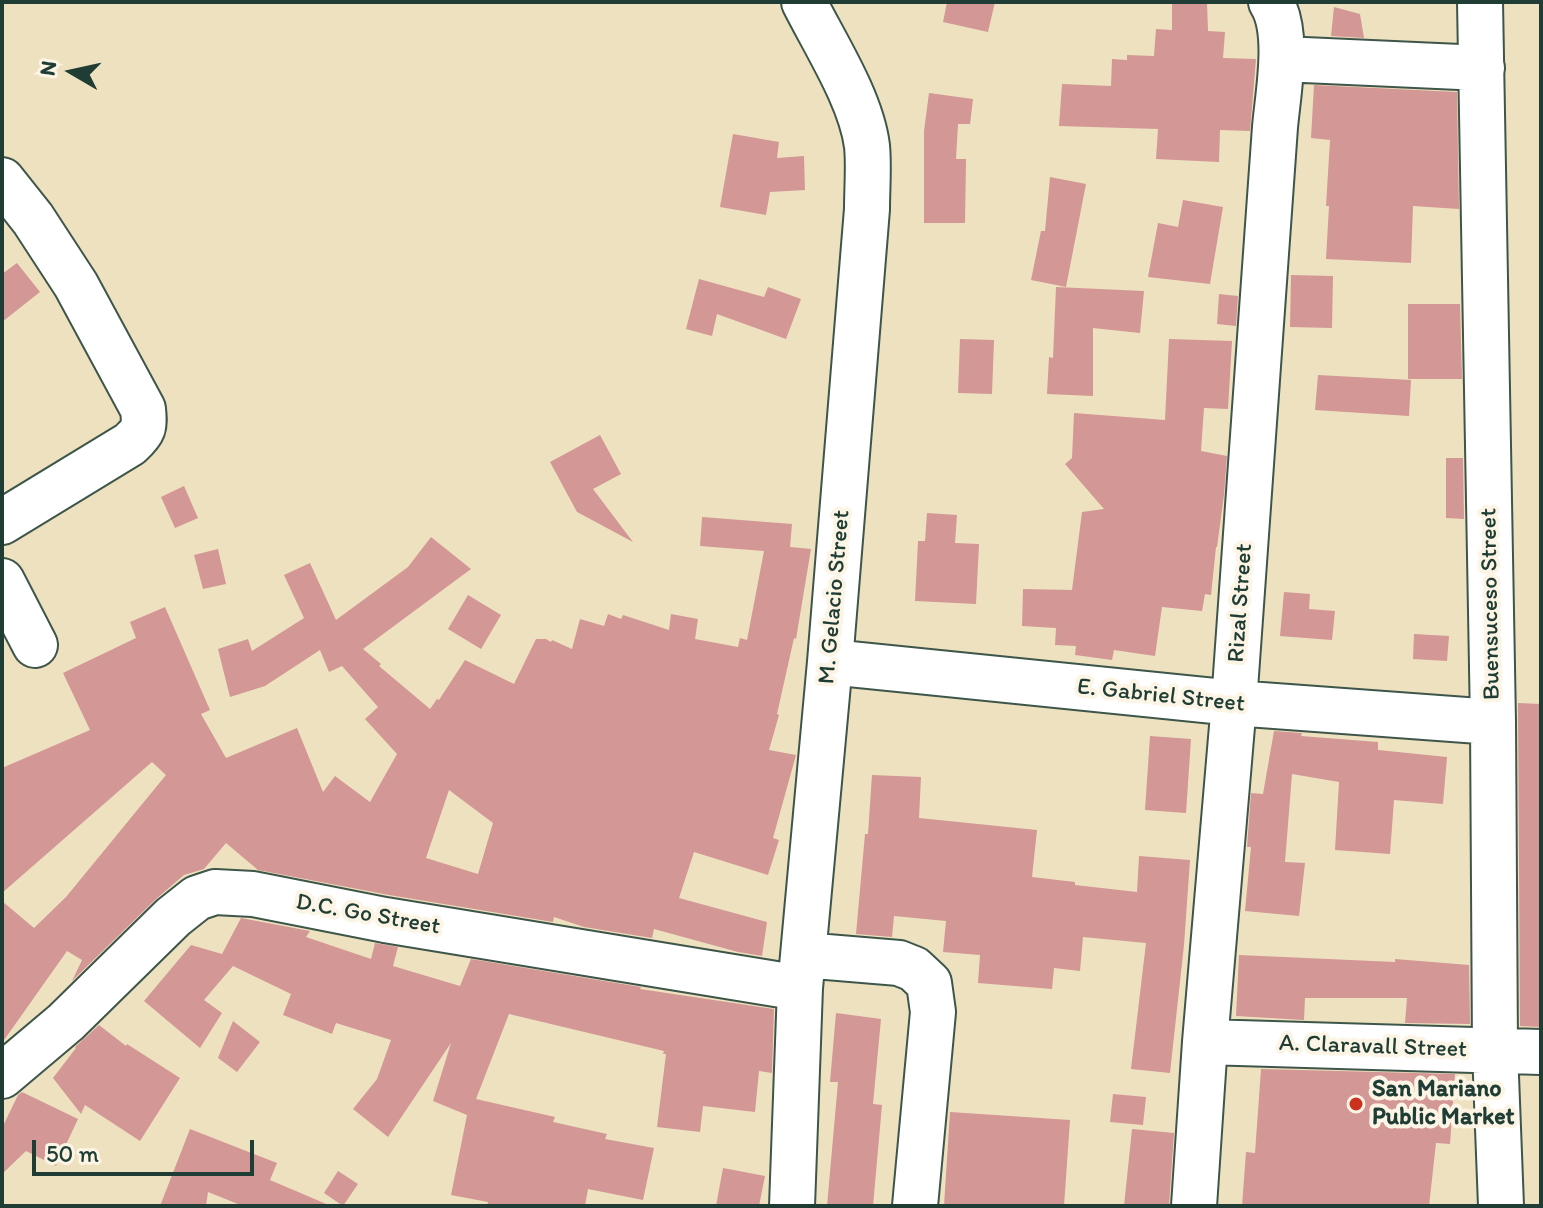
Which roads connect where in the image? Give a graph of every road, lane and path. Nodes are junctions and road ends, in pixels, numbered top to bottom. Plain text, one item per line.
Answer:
1 (804, 2) edge
2 (1271, 2) edge
3 (1480, 2) edge
4 (1282, 59) junction
5 (1482, 68) junction
6 (2, 180) edge
7 (2, 522) edge
8 (2, 581) edge
9 (35, 645) dead end
10 (830, 662) junction
11 (1234, 703) junction
12 (1493, 722) junction
13 (801, 972) junction
14 (1205, 1042) junction
15 (1495, 1050) junction
16 (1541, 1052) edge
17 (2, 1076) edge
18 (792, 1206) edge
19 (915, 1206) edge
20 (1194, 1206) edge
21 (1501, 1206) edge

1 - 10 street, M. Gelacio Street
2 - 4 street, Rizal Street
3 - 5 street, Buensuceso Street
4 - 5 street
4 - 11 street, Rizal Street
5 - 12 street, Buensuceso Street
6 - 7 street
8 - 9 street
10 - 11 street, E. Gabriel Street
10 - 13 street, M. Gelacio Street
11 - 12 street, E. Gabriel Street
11 - 14 street, Rizal Street
12 - 15 street, Buensuceso Street
13 - 17 street, D.C. Go Street
13 - 18 street, M. Gelacio Street
13 - 19 street, D.C. Go Street
14 - 15 street, A. Claravall Street
14 - 20 street, Rizal Street
15 - 16 street, A. Claravall Street
15 - 21 street, Buensuceso Street

